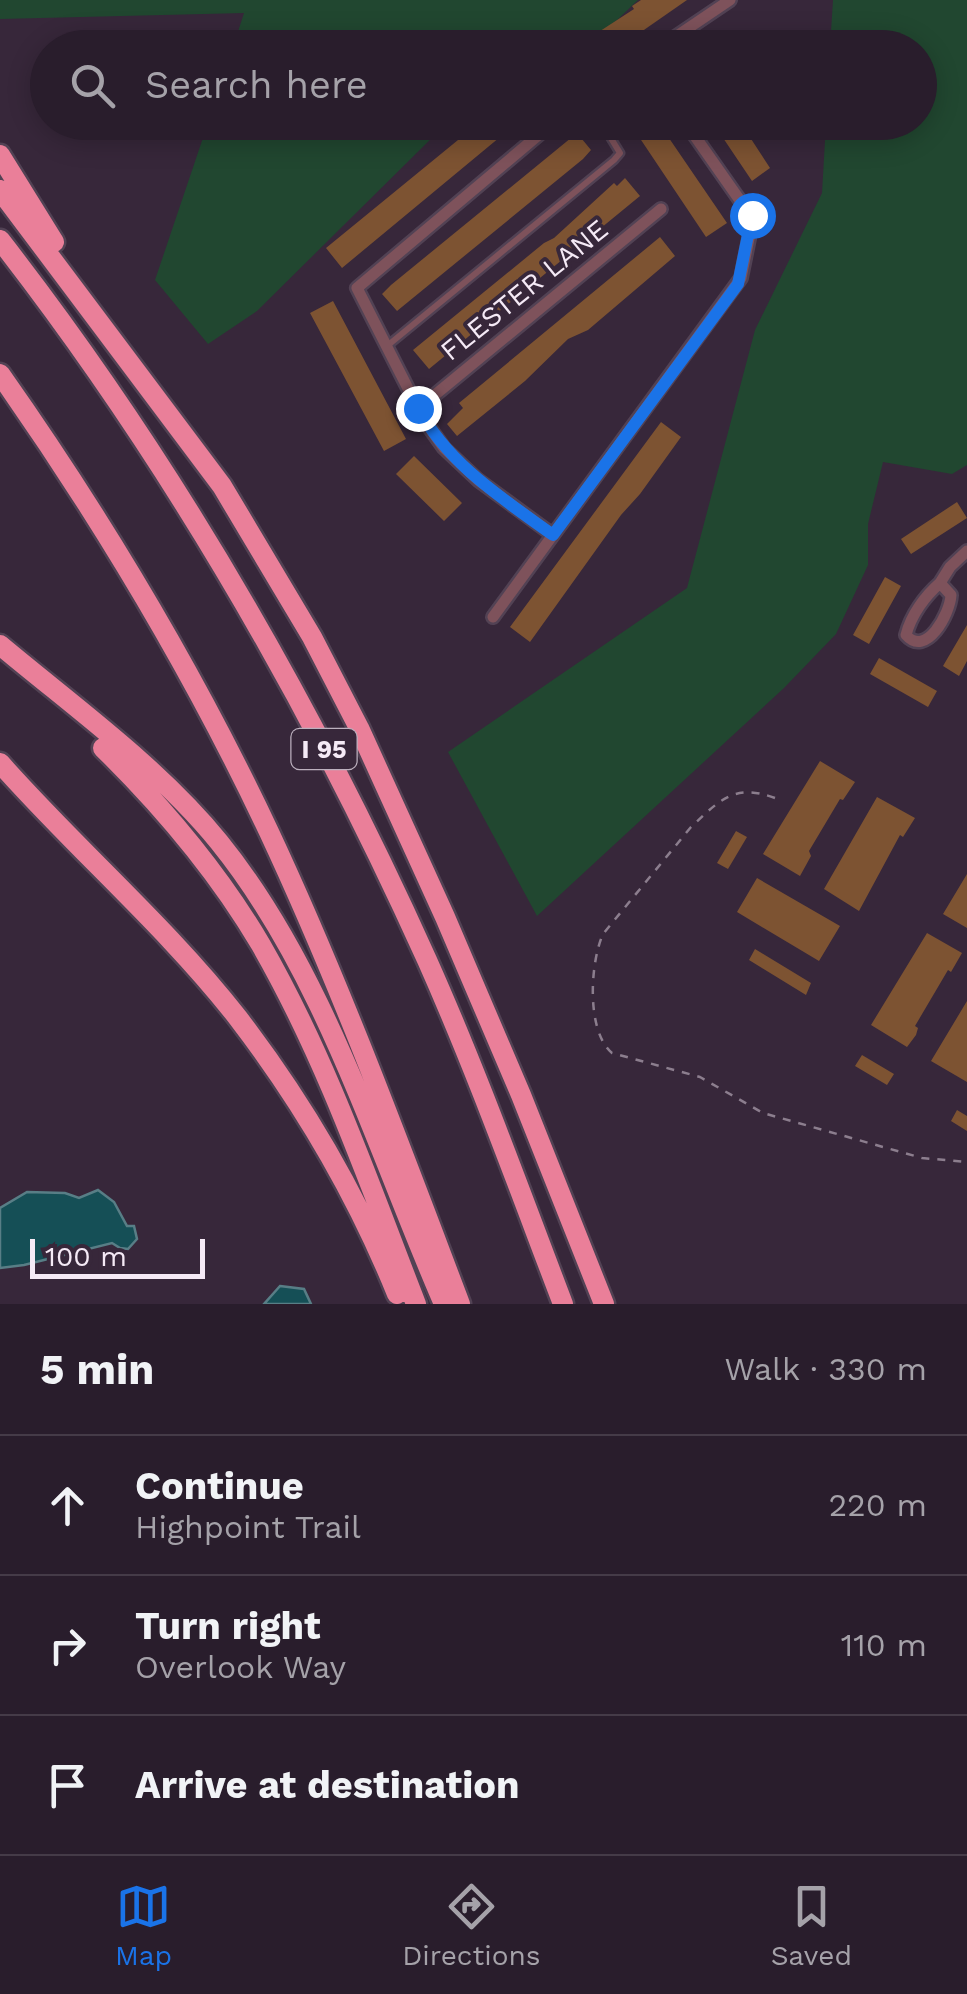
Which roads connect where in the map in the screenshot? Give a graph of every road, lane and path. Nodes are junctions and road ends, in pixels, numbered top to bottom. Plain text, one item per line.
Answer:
1 (730, 0) edge
2 (686, 30) edge
3 (532, 140) edge
4 (613, 140) edge
5 (699, 140) edge
6 (0, 154) edge
7 (0, 190) edge
8 (661, 209) dead end
9 (0, 240) edge
10 (114, 342) junction
11 (386, 346) junction
12 (0, 374) edge
13 (418, 408) junction
14 (553, 535) junction
15 (967, 551) edge
16 (940, 583) junction
17 (492, 617) dead end
18 (0, 645) edge
19 (0, 658) edge
20 (0, 763) edge
21 (775, 798) dead end
22 (967, 1162) edge
23 (402, 1304) edge
24 (416, 1304) edge
25 (444, 1304) edge
26 (460, 1304) edge
27 (563, 1304) edge
28 (604, 1304) edge

1 - 2 street
3 - 11 street
4 - 11 lane
5 - 14 street
6 - 10 highway
7 - 10 highway
8 - 13 street, FLESTER LANE
9 - 27 highway, I 95
10 - 28 highway
11 - 13 street
12 - 26 highway
13 - 14 street
14 - 17 street
15 - 16 street
16 - 16 street
18 - 25 highway
19 - 24 highway
20 - 23 highway
21 - 22 path

